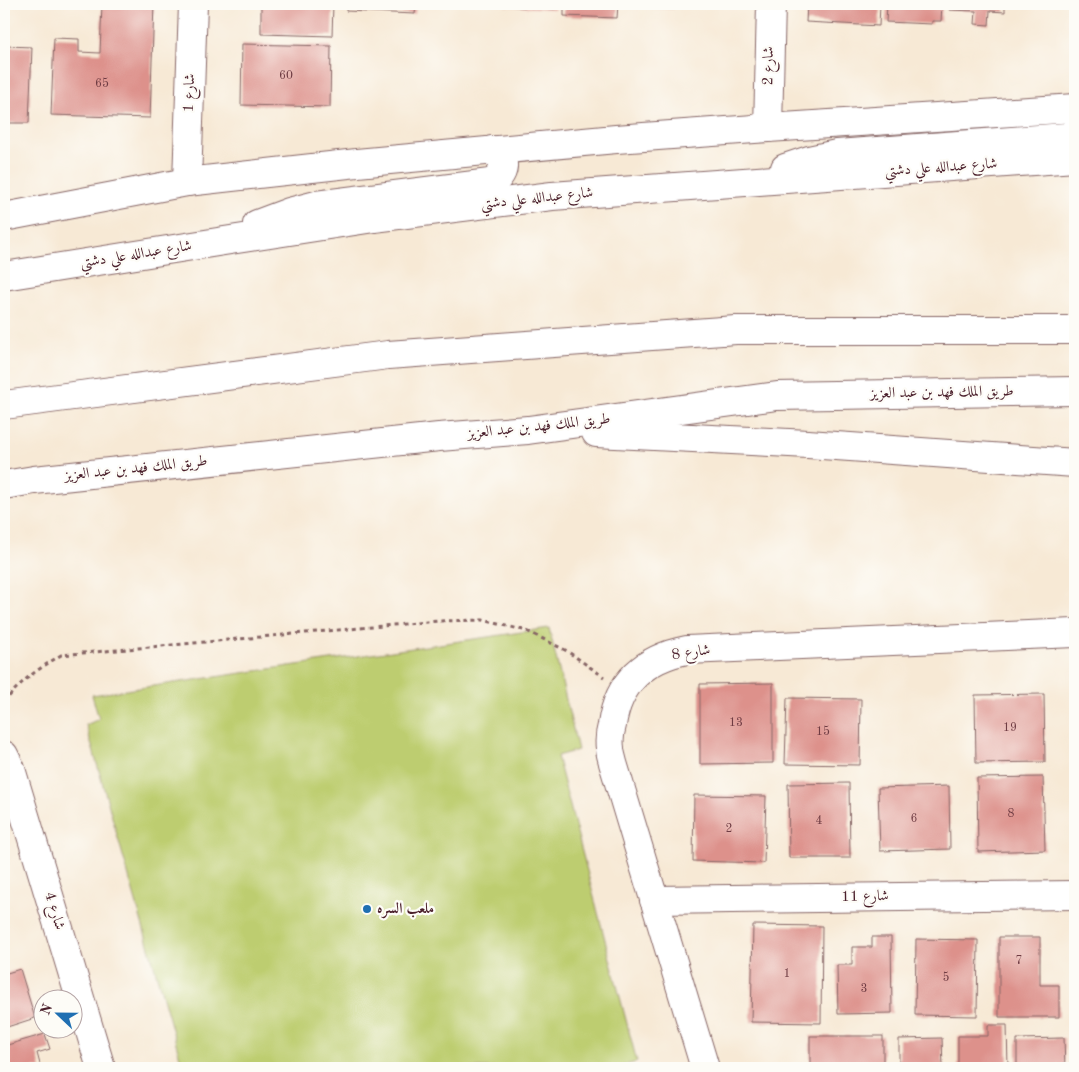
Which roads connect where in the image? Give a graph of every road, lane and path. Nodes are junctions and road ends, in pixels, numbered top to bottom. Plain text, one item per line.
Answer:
1 (193, 4) edge
2 (771, 4) edge
3 (1075, 115) edge
4 (768, 128) junction
5 (492, 150) junction
6 (1075, 158) edge
7 (756, 181) junction
8 (187, 182) junction
9 (16, 215) edge
10 (4, 225) edge
11 (224, 241) junction
12 (4, 276) edge
13 (1075, 330) edge
14 (1075, 391) edge
15 (4, 404) edge
16 (528, 430) junction
17 (1075, 463) edge
18 (4, 485) edge
19 (1075, 633) edge
20 (622, 690) junction
21 (4, 703) edge
22 (4, 755) edge
23 (1075, 895) edge
24 (654, 900) junction
25 (100, 1068) edge
26 (705, 1068) edge

1 - 8 main road, شارع 1
2 - 4 main road, شارع 2
3 - 4 main road
3 - 7 main road
4 - 5 main road
5 - 8 main road
5 - 11 main road
6 - 7 main road, شارع عبدالله علي دشتي
7 - 11 main road, شارع عبدالله علي دشتي
8 - 9 main road
9 - 10 main road
11 - 12 main road, شارع عبدالله علي دشتي
13 - 15 main road
14 - 16 main road, طريق الملك فهد بن عبد العزيز
16 - 17 main road
16 - 18 main road, طريق الملك فهد بن عبد العزيز
19 - 20 main road, شارع 8
20 - 21 path
20 - 24 main road, شارع 8
22 - 25 main road, شارع 4
23 - 24 main road, شارع 11
24 - 26 main road, شارع 8

